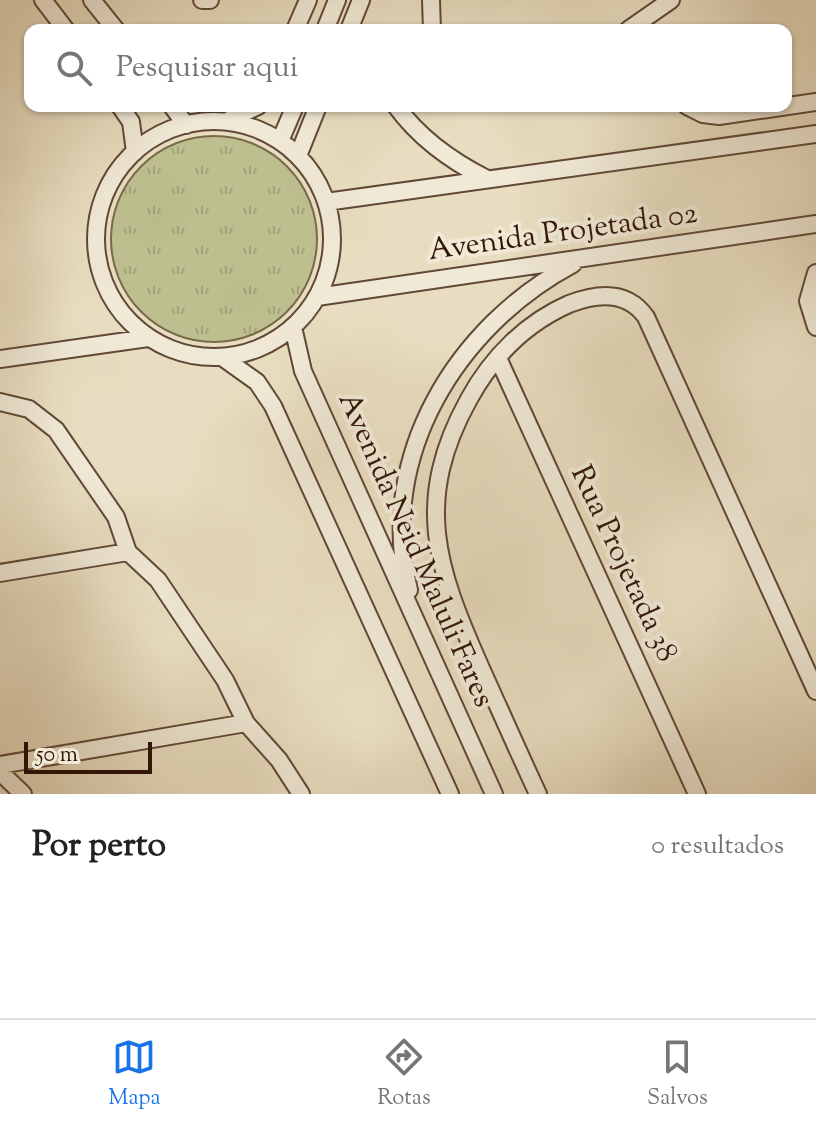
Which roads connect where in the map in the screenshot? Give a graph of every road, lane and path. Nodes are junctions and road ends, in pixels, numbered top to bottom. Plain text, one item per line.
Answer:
1 (43, 0) edge
2 (92, 0) edge
3 (202, 0) edge
4 (210, 0) edge
5 (308, 0) edge
6 (337, 0) edge
7 (361, 0) edge
8 (431, 0) edge
9 (671, 0) edge
10 (61, 24) edge
11 (111, 24) edge
12 (298, 24) edge
13 (327, 24) edge
14 (354, 24) edge
15 (432, 24) edge
16 (649, 24) edge
17 (816, 102) edge
18 (792, 105) edge
19 (124, 112) edge
20 (176, 112) edge
21 (246, 112) edge
22 (292, 112) edge
23 (316, 112) edge
24 (401, 112) edge
25 (699, 112) edge
26 (747, 112) edge
27 (225, 122) junction
28 (186, 125) junction
29 (816, 134) edge
30 (280, 141) junction
31 (135, 152) junction
32 (298, 156) junction
33 (487, 179) junction
34 (326, 202) junction
35 (816, 224) edge
36 (583, 259) junction
37 (814, 276) edge
38 (317, 297) junction
39 (293, 327) junction
40 (816, 327) edge
41 (148, 338) junction
42 (222, 357) junction
43 (498, 358) junction
44 (0, 359) edge
45 (0, 402) edge
46 (128, 552) junction
47 (0, 573) edge
48 (418, 627) junction
49 (816, 691) edge
50 (246, 723) junction
51 (0, 765) edge
52 (0, 772) edge
53 (23, 794) edge
54 (301, 794) edge
55 (450, 794) edge
56 (494, 794) edge
57 (538, 794) edge
58 (697, 794) edge

1 - 10 street
2 - 11 street
3 - 4 street
5 - 12 street
6 - 13 street
7 - 14 street
8 - 15 street
9 - 16 street
17 - 18 street
19 - 31 street
20 - 28 street
21 - 27 street
22 - 30 street
23 - 32 street
24 - 33 street
25 - 26 street
27 - 28 street
27 - 30 street
28 - 31 street
29 - 33 street
30 - 32 street
31 - 41 street
32 - 34 street
33 - 34 street
34 - 38 street
35 - 36 street, Avenida Projetada 02
36 - 38 street, Avenida Projetada 02
36 - 48 street
37 - 40 street
38 - 39 street
39 - 42 street
39 - 48 street, Avenida Neid Maluli Fares
41 - 42 street
41 - 44 street
42 - 55 street
43 - 49 street
43 - 57 street
43 - 58 street, Rua Projetada 38
45 - 46 street
46 - 47 street
46 - 50 street
48 - 56 street, Avenida Neid Maluli Fares
50 - 51 street
50 - 54 street
52 - 53 street

